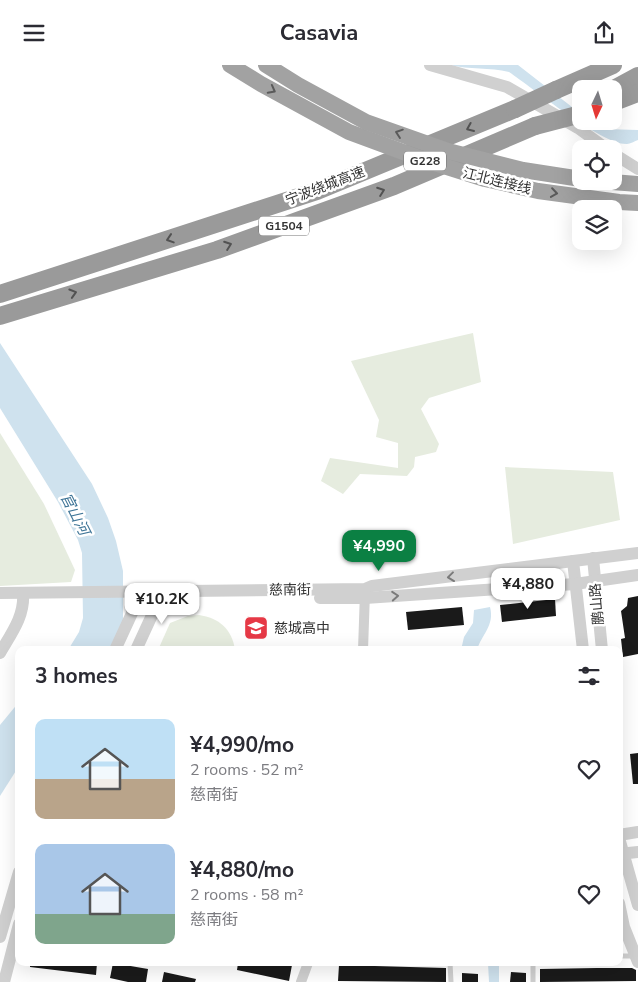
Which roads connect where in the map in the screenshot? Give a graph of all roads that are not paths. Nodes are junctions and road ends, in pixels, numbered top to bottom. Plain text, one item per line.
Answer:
1 (230, 65) edge
2 (266, 65) edge
3 (430, 65) edge
4 (612, 65) edge
5 (638, 76) edge
6 (622, 85) edge
7 (638, 93) edge
8 (622, 99) edge
9 (572, 113) edge
10 (595, 140) edge
11 (622, 159) edge
12 (638, 169) edge
13 (572, 178) edge
14 (622, 183) edge
15 (638, 184) edge
16 (638, 203) edge
17 (6, 292) edge
18 (0, 316) edge
19 (638, 553) edge
20 (593, 558) junction
21 (573, 561) junction
22 (638, 575) edge
23 (596, 581) junction
24 (575, 584) junction
25 (0, 593) edge
26 (365, 593) junction
27 (136, 596) junction
28 (159, 596) junction
29 (24, 597) junction
30 (0, 601) edge
31 (117, 646) edge
32 (138, 646) edge
33 (363, 646) edge
34 (583, 646) edge
35 (602, 646) edge
36 (0, 653) edge
37 (638, 832) edge
38 (623, 835) edge
39 (638, 852) edge
40 (623, 853) edge
41 (623, 859) edge
42 (15, 885) edge
43 (638, 905) edge
44 (623, 922) edge
45 (0, 937) edge
46 (15, 939) edge
47 (623, 957) edge
48 (637, 959) edge
49 (307, 966) edge
50 (450, 966) edge
51 (533, 966) edge
52 (4, 982) edge
53 (301, 982) edge
54 (451, 982) edge
55 (533, 982) edge

1 -> 16 highway, 江北连接线 / G228, bridge
13 -> 2 highway, 江北连接线 / G228, bridge
3 - 10 street
4 -> 17 highway, 宁波绕城高速 / G1504, bridge
5 - 6 highway
7 - 8 highway
18 -> 9 highway, 宁波绕城高速 / G1504, bridge
11 - 12 street
14 - 15 highway
19 - 20 street, 慈南街
20 - 21 street, 慈南街
20 - 23 street, 鹏山路
21 - 24 street, 鹏山路
21 -> 26 street, 慈南街
22 - 23 street, 慈南街
23 - 24 street, 慈南街
23 - 35 street, 鹏山路
26 -> 24 street, 慈南街
24 - 34 street, 鹏山路
25 - 29 street
26 - 28 street, 慈南街
26 - 33 street
27 - 28 street, 慈南街
27 - 29 street, 慈南街
27 - 31 street
28 - 32 street
29 - 30 street
29 - 36 street
37 - 38 street
39 - 40 street
41 - 43 street
42 - 45 street
44 - 48 street
46 - 52 street
47 - 48 lane
49 - 53 street
50 - 54 lane
51 - 55 lane

